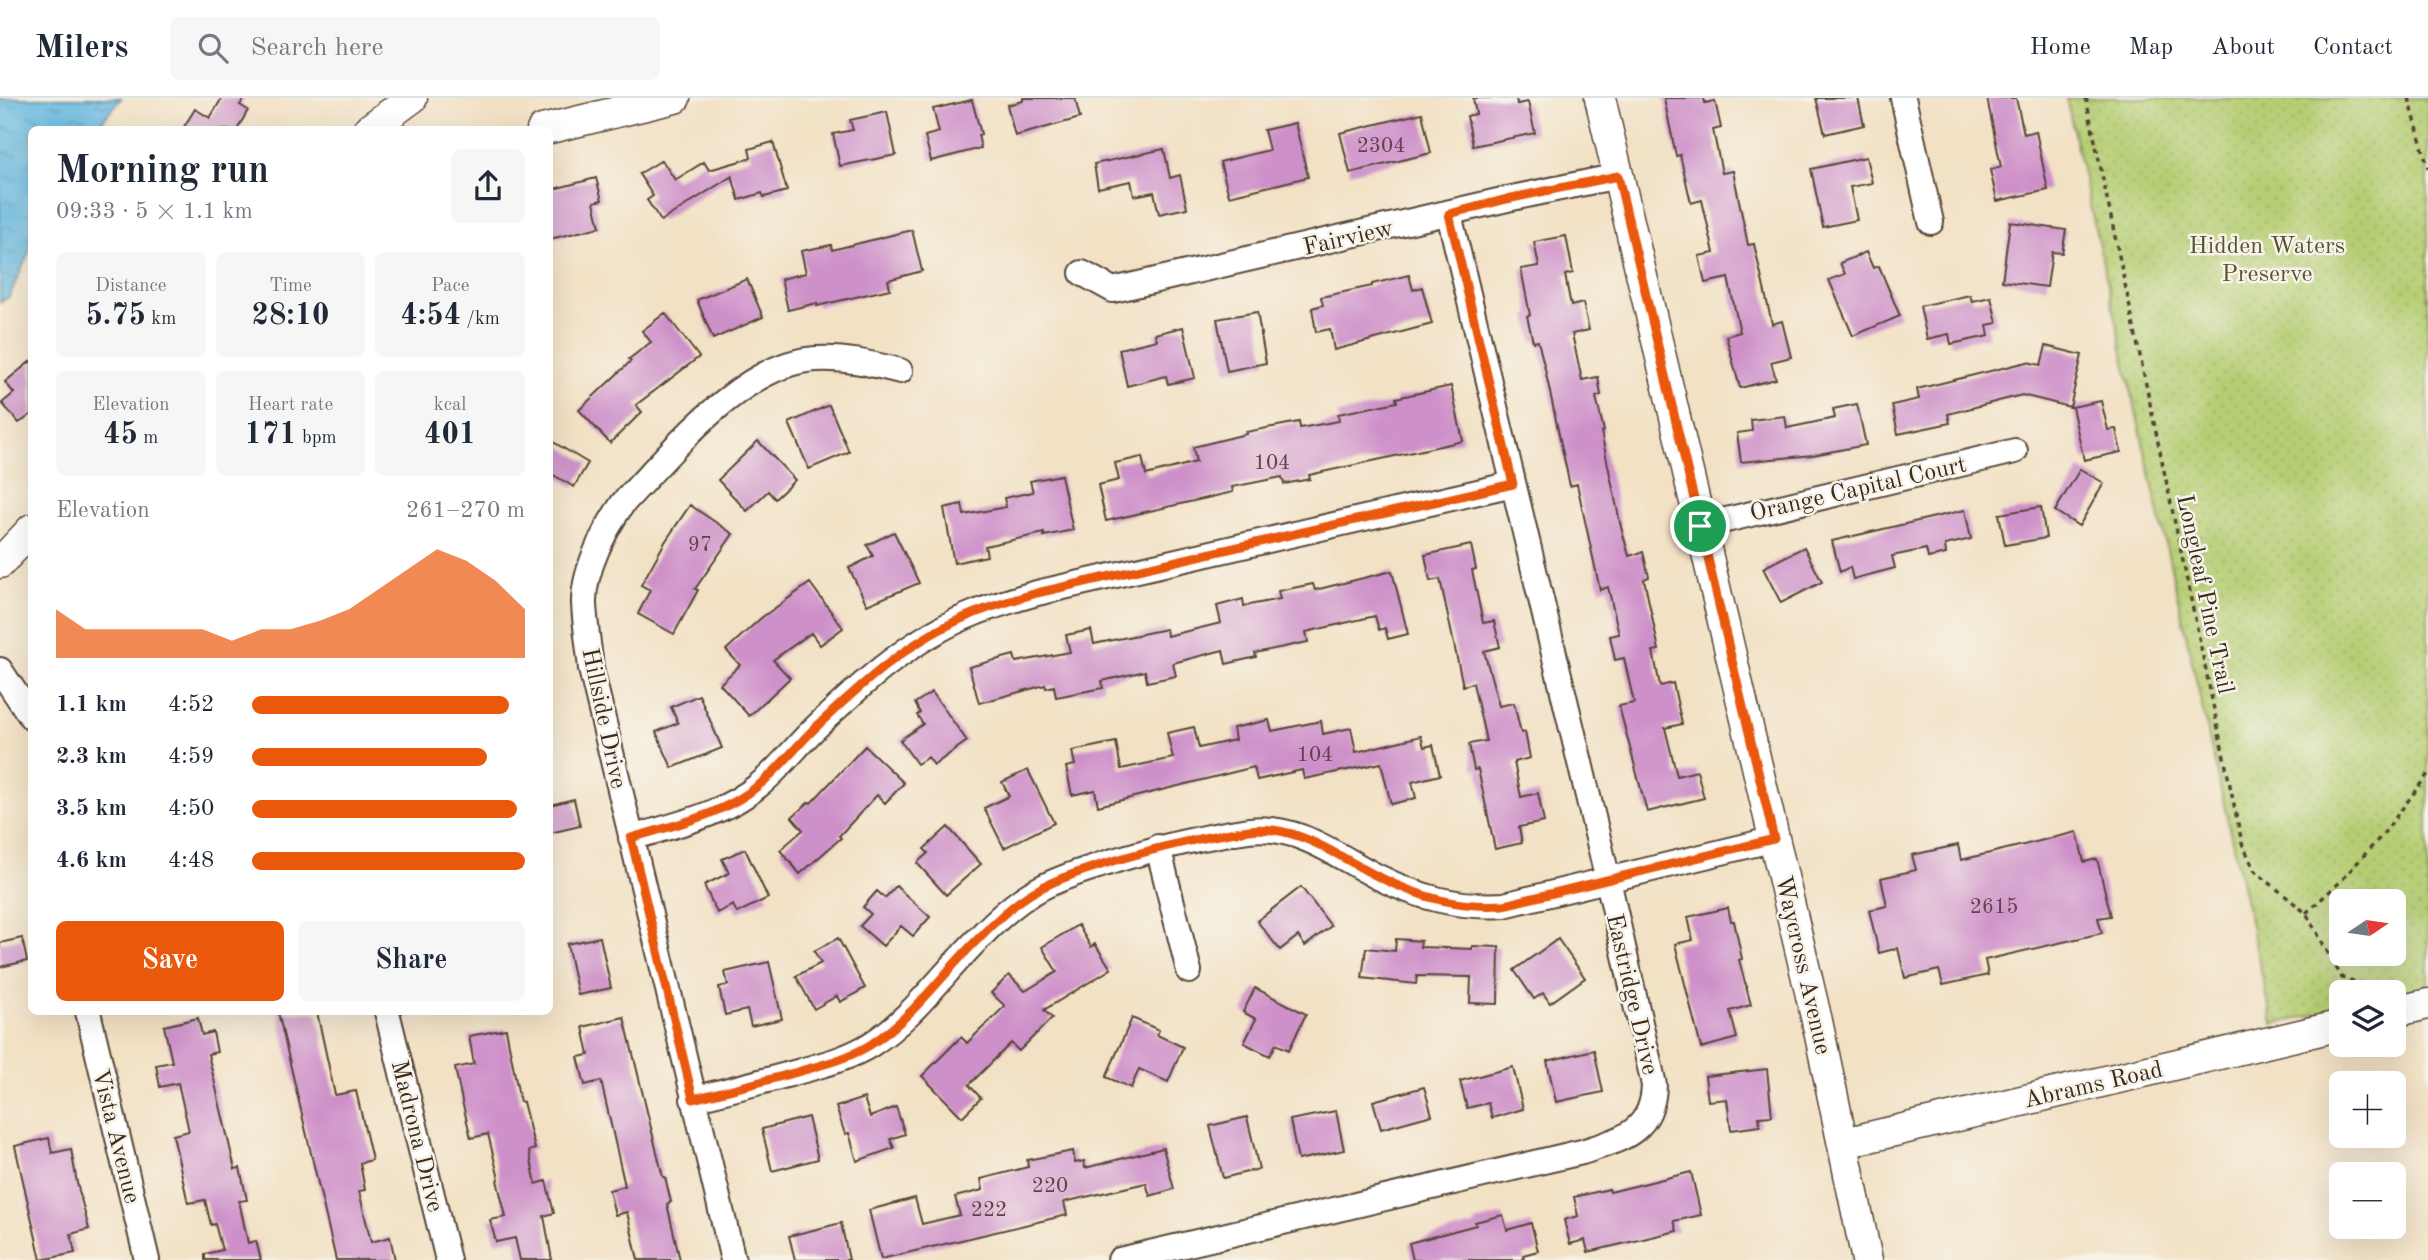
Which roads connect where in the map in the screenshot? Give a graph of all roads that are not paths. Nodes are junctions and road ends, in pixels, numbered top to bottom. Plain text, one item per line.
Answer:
1 (412, 98) edge
2 (676, 98) edge
3 (1600, 98) edge
4 (1903, 98) edge
5 (374, 126) edge
6 (553, 127) edge
7 (1618, 176) junction
8 (1449, 214) junction
9 (1931, 222) dead end
10 (1082, 272) dead end
11 (900, 371) dead end
12 (2015, 451) dead end
13 (1513, 484) junction
14 (1700, 526) junction
15 (28, 533) edge
16 (0, 563) edge
17 (0, 670) edge
18 (28, 712) edge
19 (631, 838) junction
20 (1774, 839) junction
21 (1158, 847) junction
22 (1608, 880) junction
23 (1189, 971) dead end
24 (2406, 1000) edge
25 (2428, 1004) edge
26 (89, 1015) edge
27 (388, 1015) edge
28 (2329, 1027) edge
29 (693, 1099) junction
30 (1844, 1143) junction
31 (147, 1260) edge
32 (448, 1260) edge
33 (733, 1260) edge
34 (1120, 1260) edge
35 (1867, 1260) edge

1 - 5 street
2 - 6 street
3 - 7 street, Waycross Avenue
4 - 9 street
7 - 8 street, Fairview
7 - 14 street, Waycross Avenue
8 - 10 street, Fairview
8 - 13 street, Eastridge Drive
11 - 19 street, Hillside Drive
12 - 14 street, Orange Capital Court
13 - 19 street
13 - 22 street, Eastridge Drive
14 - 20 street, Waycross Avenue
15 - 16 street
17 - 18 street
19 - 29 street, Hillside Drive
20 - 22 street
20 - 30 street, Waycross Avenue
21 - 22 street
21 - 23 street
21 - 29 street
22 - 34 street, Eastridge Drive
24 - 25 street
26 - 31 street, Vista Avenue
27 - 32 street, Madrona Drive
28 - 30 street, Abrams Road
29 - 33 street, Hillside Drive
30 - 35 street, Waycross Avenue

